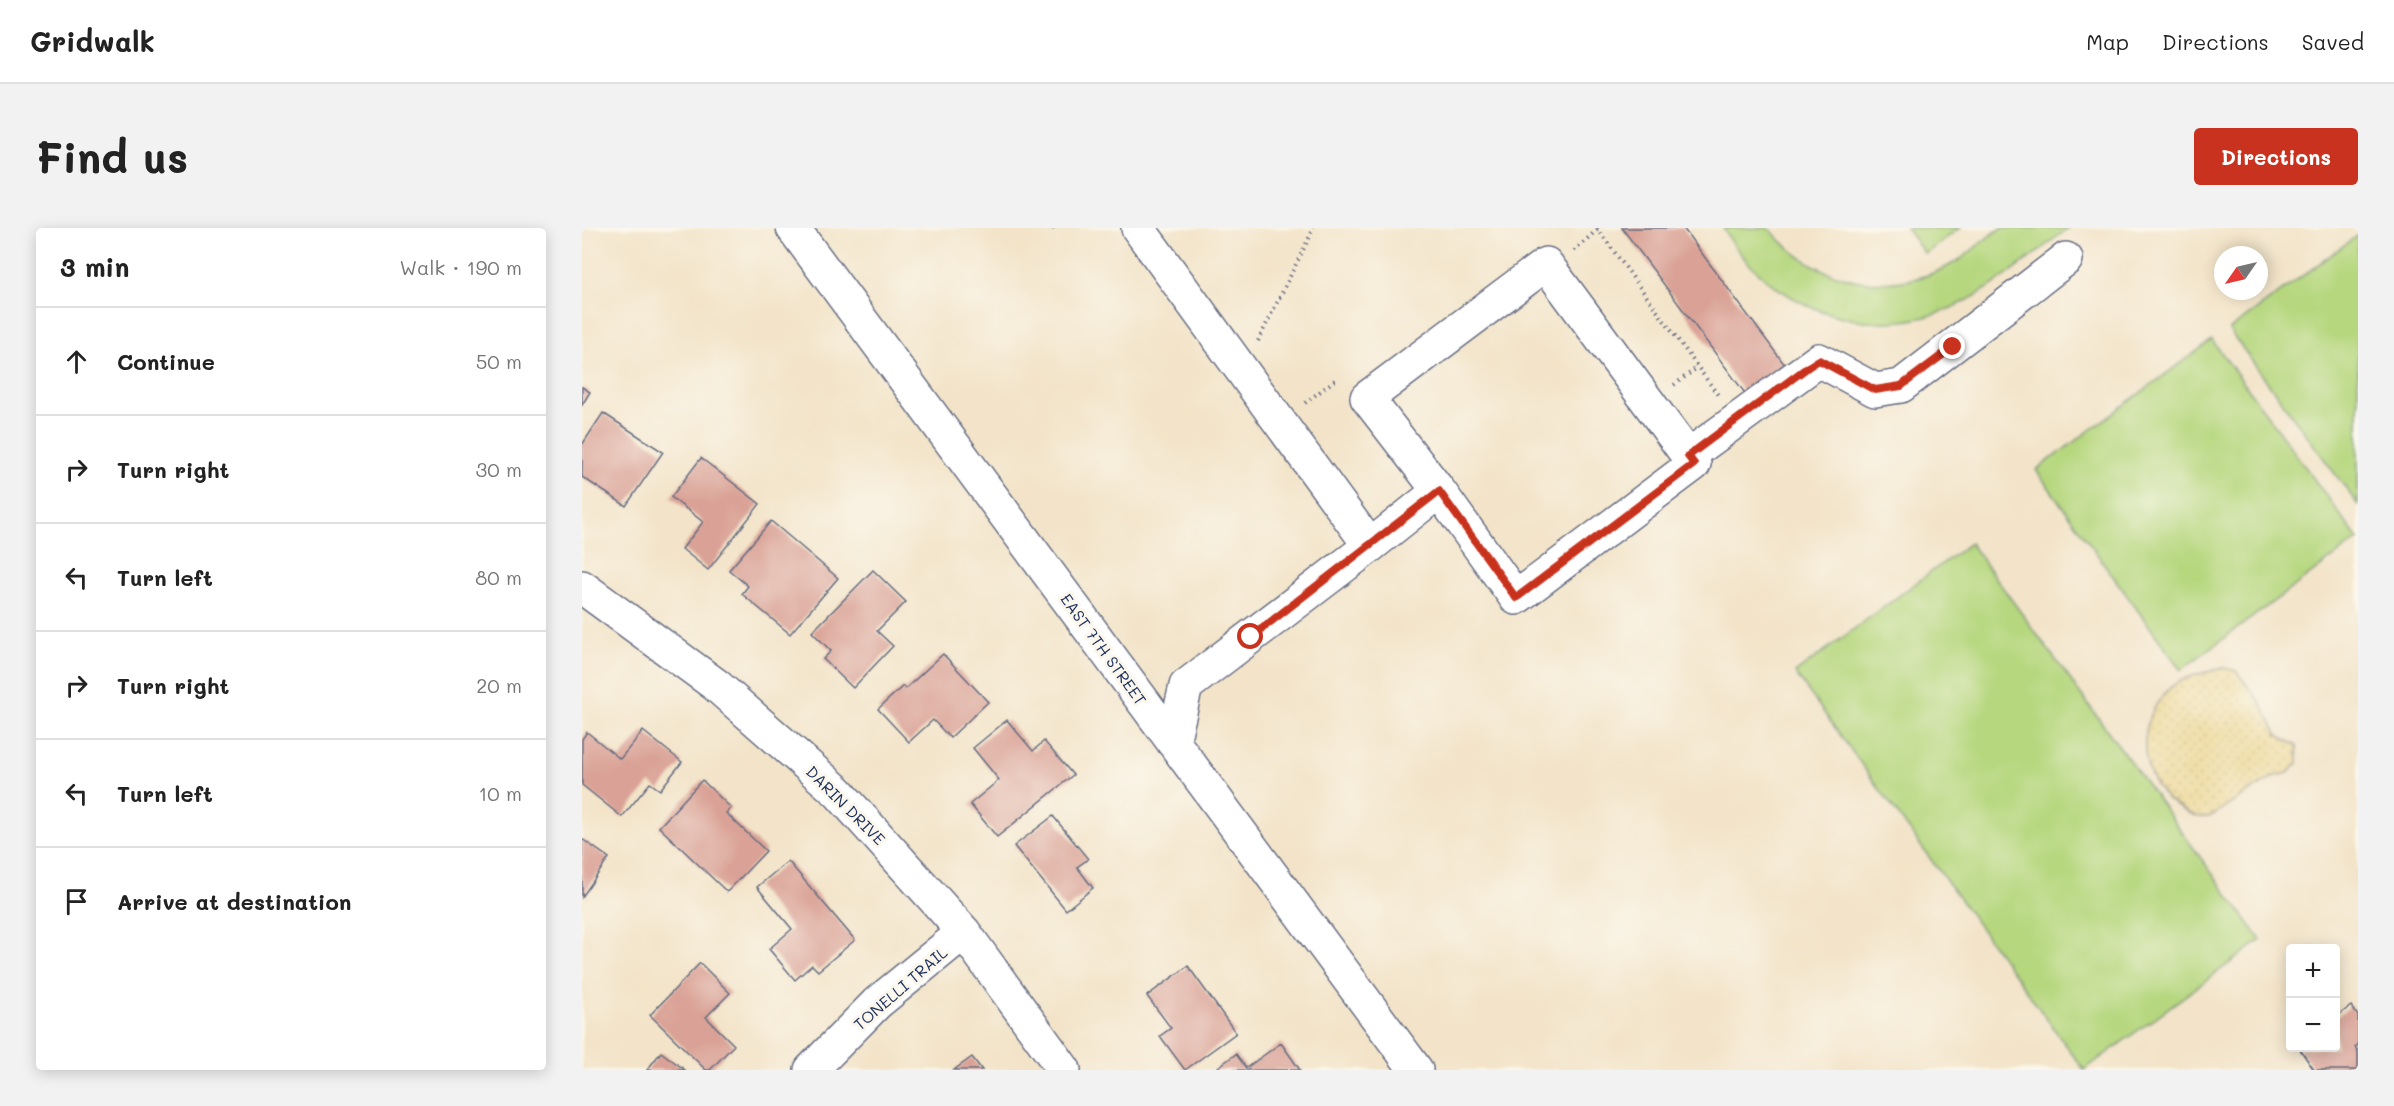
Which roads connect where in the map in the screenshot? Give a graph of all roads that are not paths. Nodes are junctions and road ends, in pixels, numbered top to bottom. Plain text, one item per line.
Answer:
1 (794, 228) edge
2 (1138, 228) edge
3 (2066, 259) dead end
4 (1688, 456) junction
5 (1439, 491) junction
6 (1370, 546) junction
7 (582, 587) edge
8 (1129, 683) junction
9 (1186, 686) junction
10 (1173, 742) junction
11 (964, 932) junction
12 (811, 1070) edge
13 (1064, 1070) edge
14 (1416, 1070) edge

1 - 8 street, EAST 7TH STREET
2 - 6 street
3 - 4 street
4 - 5 street
4 - 5 street
5 - 6 street
6 - 9 street
7 - 11 street, DARIN DRIVE
8 - 9 street
8 - 10 street, EAST 7TH STREET
9 - 10 street
10 - 14 street, EAST 7TH STREET
11 - 12 street, TONELLI TRAIL
11 - 13 street, DARIN DRIVE

